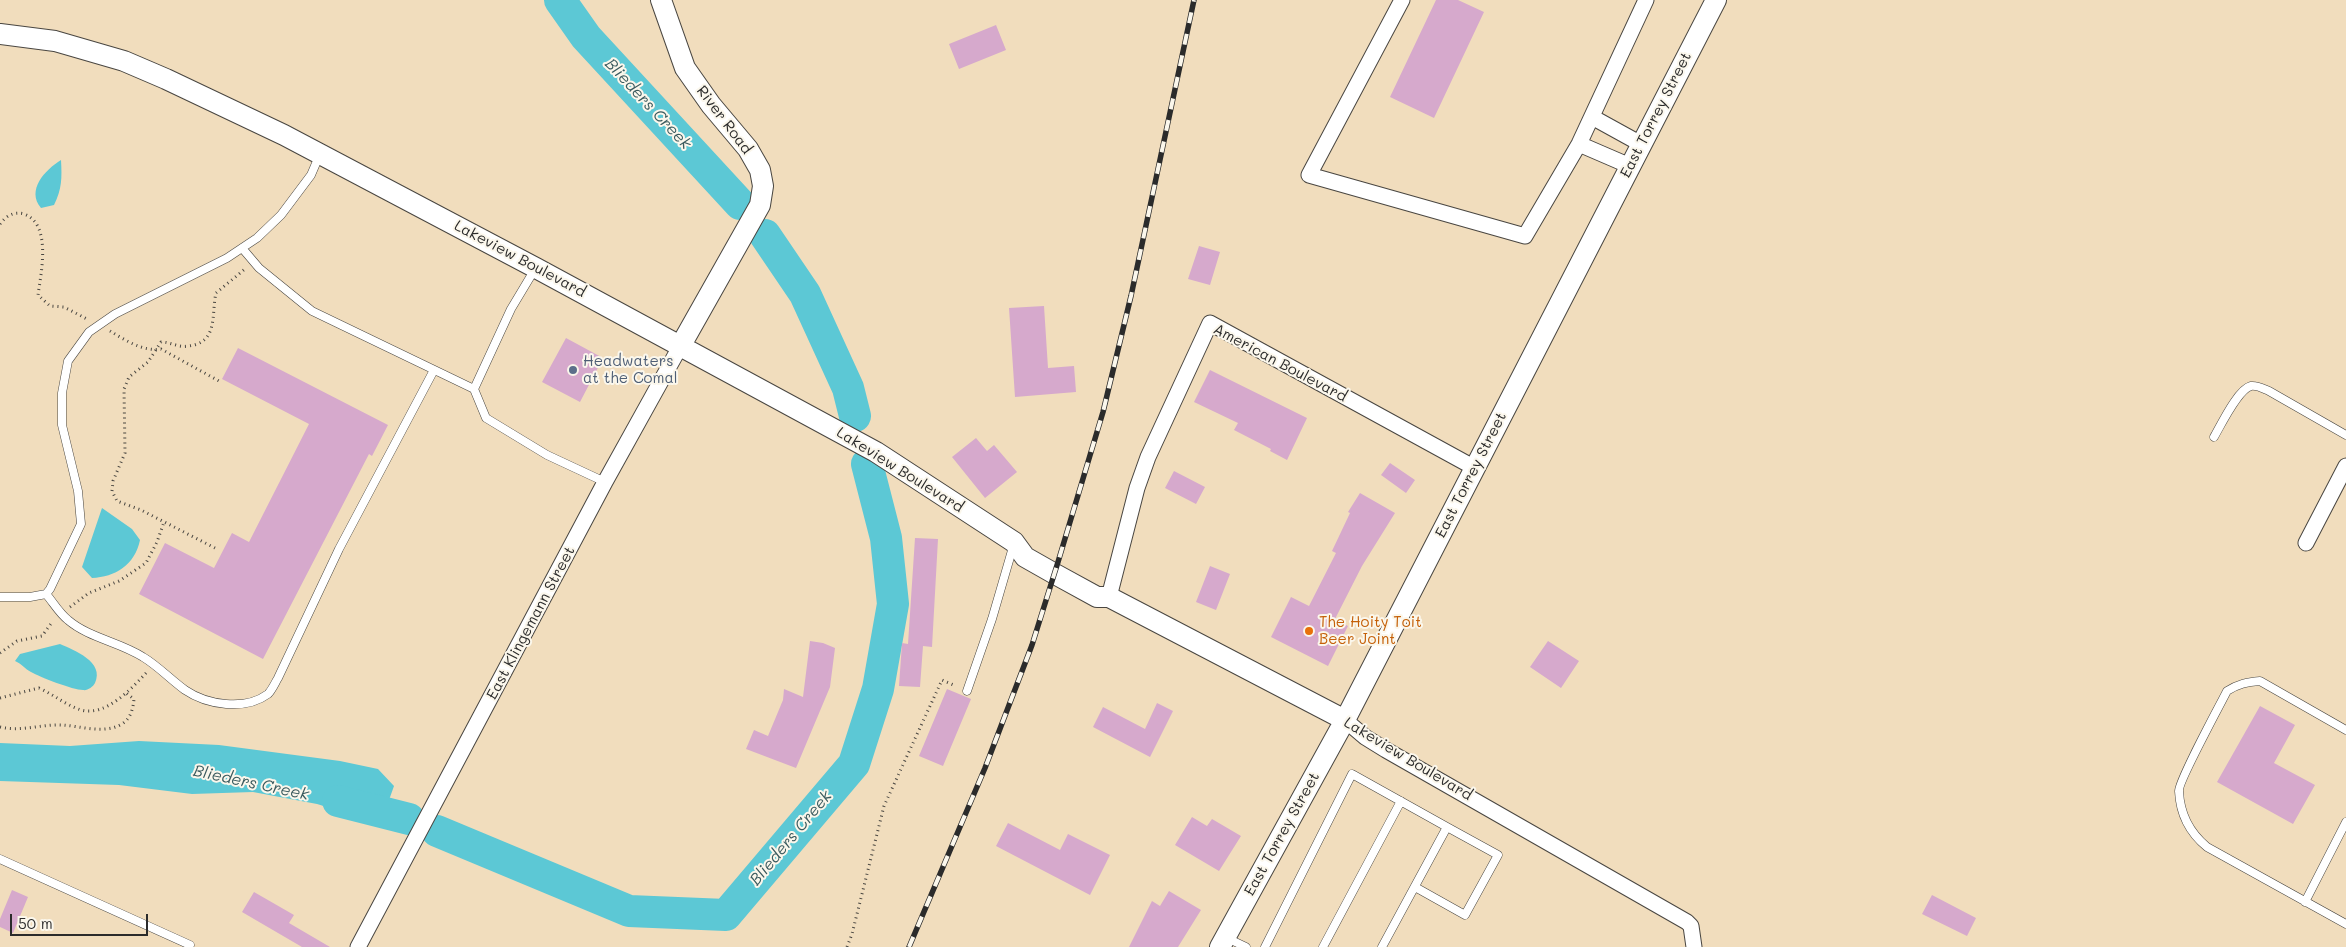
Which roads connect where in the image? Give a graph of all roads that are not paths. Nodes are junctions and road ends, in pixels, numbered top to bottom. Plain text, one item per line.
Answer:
1 (660, 0) edge
2 (1402, 0) edge
3 (1646, 0) edge
4 (1716, 0) edge
5 (0, 34) edge
6 (1592, 117) junction
7 (1579, 144) junction
8 (1641, 144) junction
9 (320, 154) junction
10 (1630, 166) junction
11 (242, 248) junction
12 (536, 268) junction
13 (681, 346) junction
14 (434, 370) junction
15 (474, 389) junction
16 (2346, 435) edge
17 (2214, 437) dead end
18 (2346, 466) edge
19 (1475, 468) junction
20 (605, 482) junction
21 (1014, 542) junction
22 (2306, 543) dead end
23 (46, 594) junction
24 (0, 597) edge
25 (1109, 597) junction
26 (967, 691) road end
27 (1345, 720) junction
28 (2346, 730) edge
29 (1401, 801) junction
30 (2346, 822) edge
31 (1447, 827) junction
32 (0, 859) edge
33 (1415, 887) junction
34 (2305, 902) junction
35 (2346, 924) edge
36 (1223, 942) edge
37 (1694, 942) edge
38 (190, 947) edge
39 (358, 947) edge
40 (1246, 947) edge
41 (1265, 947) edge
42 (1323, 947) edge
43 (1382, 947) edge

1 - 13 street, River Road
2 - 7 street
3 - 6 street
4 - 8 street, East Torrey Street
5 - 9 street, Lakeview Boulevard
6 - 7 street
6 - 8 street
7 - 10 street
8 - 10 street, East Torrey Street
9 - 11 lane
9 - 12 street, Lakeview Boulevard
10 - 19 street, East Torrey Street
11 - 14 lane
11 - 23 lane
12 - 13 street, Lakeview Boulevard
12 - 15 lane
13 - 20 street, East Klingemann Street
13 - 21 street, Lakeview Boulevard
14 - 15 lane
14 - 23 lane
15 - 20 lane
16 - 17 lane
18 - 22 street
19 - 25 street, American Boulevard
19 - 27 street, East Torrey Street
20 - 39 street, East Klingemann Street
21 - 25 street, Lakeview Boulevard
21 - 26 lane
23 - 24 lane
25 - 27 street, Lakeview Boulevard
27 - 36 street, East Torrey Street
27 - 37 street, Lakeview Boulevard
28 - 34 lane
29 - 31 lane
29 - 41 lane
29 - 42 lane
30 - 34 lane
31 - 33 lane
31 - 33 lane
32 - 38 lane
33 - 43 lane
34 - 35 lane
36 - 40 lane

